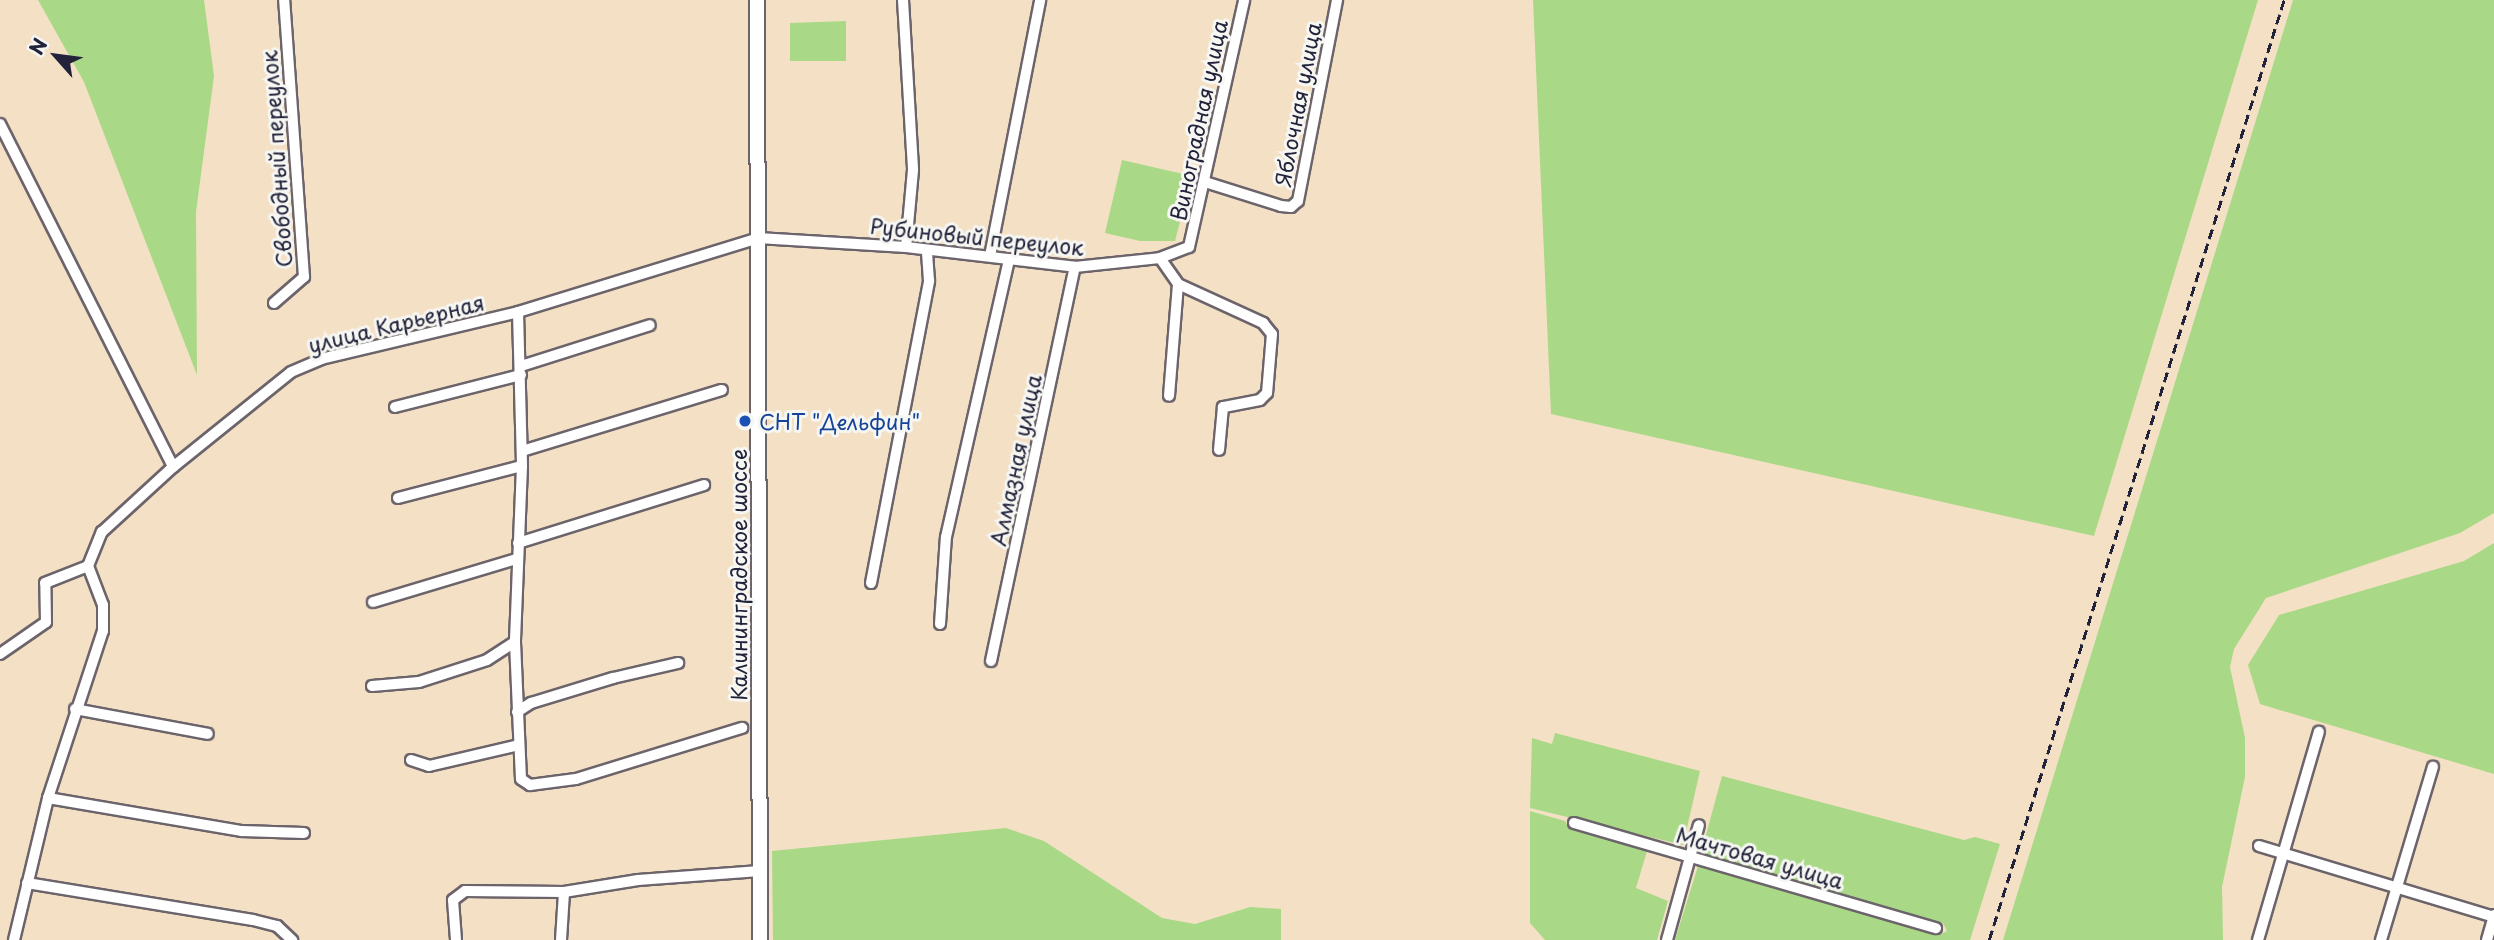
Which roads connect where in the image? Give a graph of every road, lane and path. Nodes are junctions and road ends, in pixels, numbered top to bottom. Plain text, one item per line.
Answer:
1 (284, 0) edge
2 (757, 0) edge
3 (903, 0) edge
4 (1040, 0) edge
5 (1244, 0) edge
6 (1337, 0) edge
7 (0, 124) edge
8 (1205, 182) junction
9 (758, 238) junction
10 (906, 247) junction
11 (1189, 247) joint
12 (927, 251) junction
13 (990, 256) junction
14 (1160, 258) junction
15 (1009, 259) junction
16 (1074, 267) junction
17 (1178, 284) junction
18 (274, 303) dead end
19 (518, 312) junction
20 (650, 324) dead end
21 (521, 370) junction
22 (722, 390) dead end
23 (1169, 397) dead end
24 (395, 407) dead end
25 (1219, 450) dead end
26 (522, 451) junction
27 (522, 466) junction
28 (173, 467) junction
29 (704, 485) dead end
30 (398, 498) dead end
31 (518, 543) junction
32 (516, 559) junction
33 (88, 566) junction
34 (872, 583) dead end
35 (373, 603) dead end
36 (940, 624) dead end
37 (515, 642) junction
38 (0, 654) edge
39 (991, 661) dead end
40 (678, 663) dead end
41 (372, 686) dead end
42 (75, 709) junction
43 (517, 712) junction
44 (742, 727) dead end
45 (2319, 732) dead end
46 (208, 734) dead end
47 (519, 745) junction
48 (411, 760) dead end
49 (2433, 767) dead end
50 (48, 798) junction
51 (1574, 823) dead end
52 (1699, 825) dead end
53 (304, 833) dead end
54 (2259, 846) dead end
55 (1691, 857) junction
56 (760, 871) junction
57 (27, 883) junction
58 (2396, 888) junction
59 (564, 892) junction
60 (2494, 917) edge
61 (1936, 928) dead end
62 (14, 940) edge
63 (292, 940) edge
64 (456, 940) edge
65 (561, 940) edge
66 (760, 940) edge
67 (1667, 940) edge
68 (2258, 940) edge
69 (2381, 940) edge
70 (2487, 940) edge

1 - 18 street, Свободный переулок
2 - 9 main road, Калининградское шоссе
3 - 10 street
4 - 13 street
5 - 8 street, Виноградная улица
6 - 8 street, Яблочная улица
7 - 28 street
8 - 11 street, Виноградная улица
9 - 10 street, Рубиновый переулок
9 - 19 street, улица Карьерная
9 - 56 main road, Калининградское шоссе
10 - 12 street, Рубиновый переулок
11 - 14 street, Рубиновый переулок
12 - 13 street, Рубиновый переулок
12 - 34 street
13 - 15 street, Рубиновый переулок
14 - 16 street, Рубиновый переулок
14 - 17 street
15 - 16 street, Рубиновый переулок
15 - 36 street
16 - 39 street, Алмазная улица
17 - 23 street
17 - 25 street
19 - 21 street
19 - 28 street, улица Карьерная
20 - 21 street
21 - 24 street
21 - 26 street
22 - 26 street
26 - 27 street
27 - 30 street
27 - 31 street
28 - 33 street, улица Карьерная
29 - 31 street
31 - 32 street
32 - 35 street
32 - 37 street
33 - 38 street
33 - 42 street
37 - 41 street
37 - 43 street
40 - 43 street
42 - 46 street
42 - 50 street
43 - 47 street
44 - 47 street
45 - 68 street
47 - 48 street
49 - 58 street
50 - 53 street
50 - 57 street
51 - 55 street, Мачтовая улица
52 - 55 street
54 - 58 street
55 - 61 street, Мачтовая улица
55 - 67 street
56 - 59 street
56 - 66 main road, Калининградское шоссе
57 - 62 street
57 - 63 street
58 - 60 street
58 - 69 street
59 - 64 street
59 - 65 street
60 - 70 street

